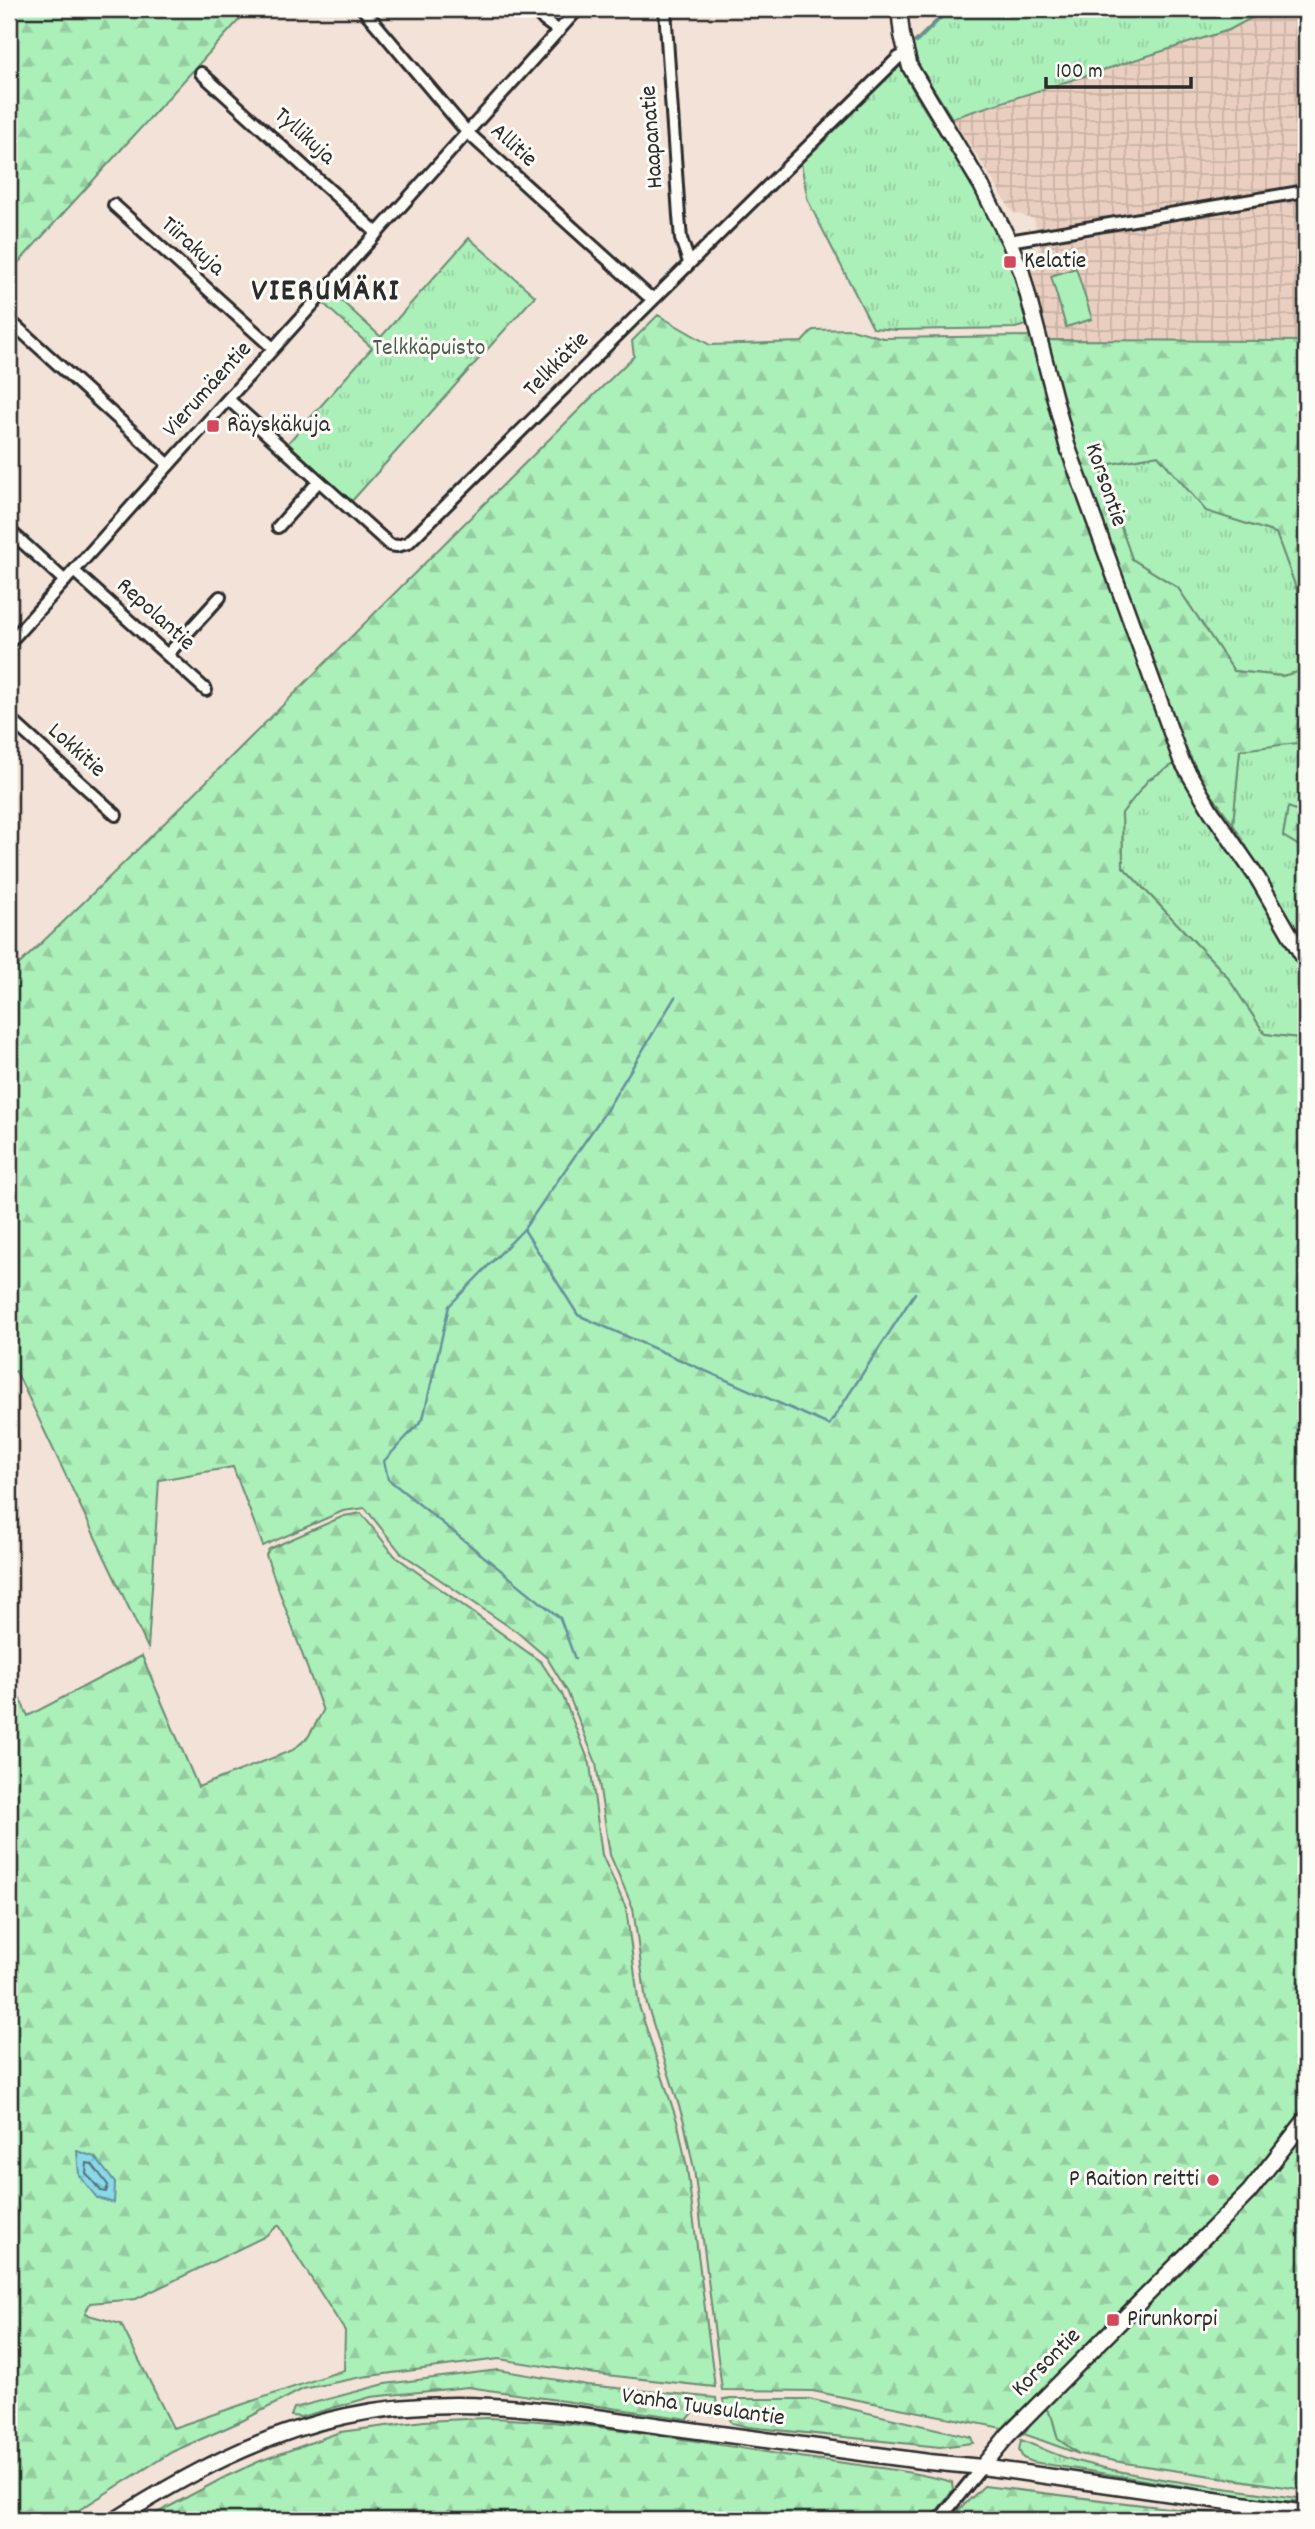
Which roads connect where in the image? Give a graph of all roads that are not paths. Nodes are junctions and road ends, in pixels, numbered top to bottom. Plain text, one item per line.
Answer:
1 (363, 9) edge
2 (534, 9) edge
3 (578, 9) edge
4 (666, 9) edge
5 (899, 9) edge
6 (559, 31) junction
7 (906, 54) junction
8 (201, 73) dead end
9 (467, 132) junction
10 (1306, 191) edge
11 (114, 205) dead end
12 (377, 233) junction
13 (1009, 241) junction
14 (690, 262) junction
15 (653, 297) junction
16 (9, 320) edge
17 (273, 348) junction
18 (228, 399) junction
19 (169, 465) junction
20 (319, 481) junction
21 (278, 527) dead end
22 (9, 530) edge
23 (74, 571) junction
24 (65, 581) junction
25 (220, 597) dead end
26 (9, 643) edge
27 (168, 654) junction
28 (206, 690) dead end
29 (9, 719) edge
30 (116, 815) dead end
31 (1306, 962) edge
32 (1306, 2119) edge
33 (982, 2467) junction
34 (1306, 2513) edge
35 (115, 2520) edge
36 (939, 2520) edge

1 - 9 street, Allitie
2 - 6 street
3 - 6 street, Vierumäentie
4 - 14 street, Haapanatie
5 - 7 main road, Korsontie
6 - 9 street, Vierumäentie
7 - 13 main road, Korsontie
7 - 14 street, Telkkätie
8 - 12 street, Tyllikuja
9 - 12 street, Vierumäentie
9 - 15 street, Allitie
10 - 13 street
11 - 17 street, Tiirakuja
12 - 17 street, Vierumäentie
13 - 31 main road, Korsontie
14 - 15 street, Telkkätie
15 - 20 street, Telkkätie
16 - 19 street
17 - 18 street, Vierumäentie
18 - 19 street, Vierumäentie
18 - 20 street, Telkkätie
19 - 23 street, Vierumäentie
20 - 21 street
22 - 24 street
23 - 24 street, Vierumäentie
23 - 27 street, Repolantie
24 - 26 street, Vierumäentie
25 - 27 street
27 - 28 street, Repolantie
29 - 30 street, Lokkitie
32 - 33 main road, Korsontie
33 - 34 main road, Vanha Tuusulantie
33 - 35 main road, Vanha Tuusulantie
33 - 36 street, Korsontie

